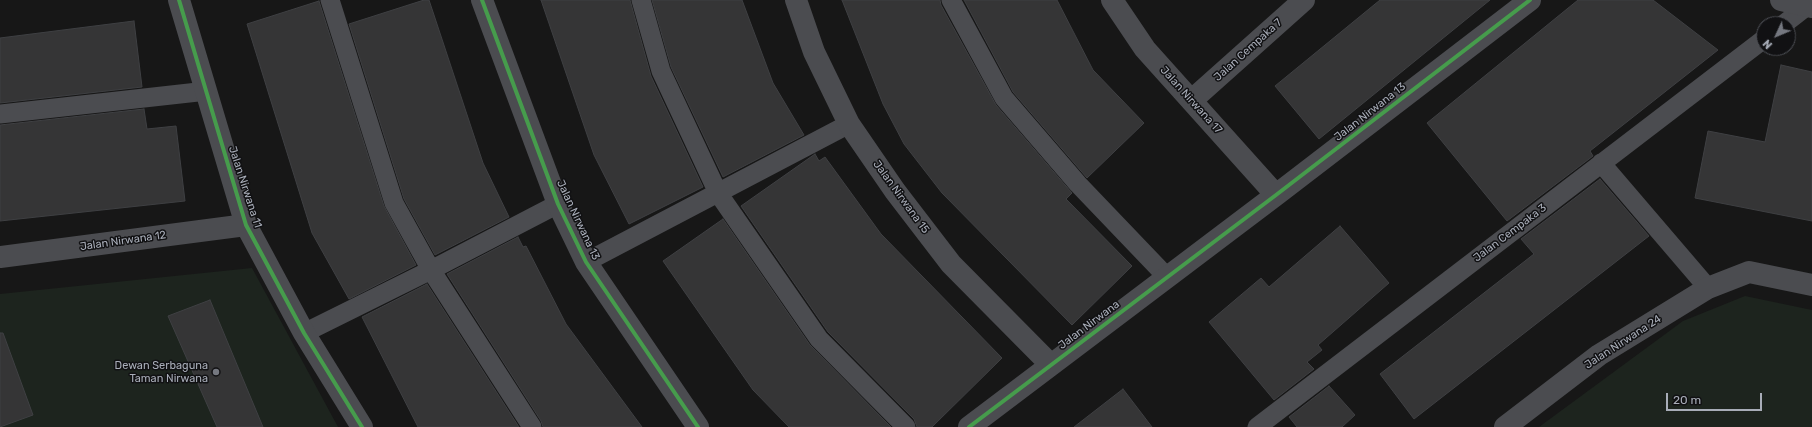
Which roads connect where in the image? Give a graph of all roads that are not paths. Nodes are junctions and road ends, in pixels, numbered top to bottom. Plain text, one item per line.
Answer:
1 (179, 0) edge
2 (330, 0) edge
3 (482, 0) edge
4 (642, 0) edge
5 (796, 0) edge
6 (950, 0) edge
7 (1112, 0) edge
8 (1304, 0) edge
9 (1530, 0) edge
10 (1781, 0) edge
11 (1810, 7) edge
12 (1796, 16) edge
13 (1756, 45) edge
14 (207, 91) junction
15 (1192, 100) junction
16 (0, 114) edge
17 (849, 124) junction
18 (1601, 163) junction
19 (718, 193) junction
20 (1276, 195) junction
21 (558, 204) junction
22 (246, 224) junction
23 (1220, 237) joint
24 (0, 257) edge
25 (586, 262) junction
26 (431, 270) junction
27 (1167, 277) junction
28 (1812, 285) edge
29 (1708, 288) junction
30 (304, 334) junction
31 (1051, 365) junction
32 (362, 427) edge
33 (532, 427) edge
34 (698, 427) edge
35 (906, 427) edge
36 (969, 427) edge
37 (1257, 427) edge
38 (1505, 427) edge

1 - 14 street, Jalan Nirwana 11
2 - 26 lane
3 - 21 street, Jalan Nirwana 13
4 - 19 lane
5 - 17 street, Jalan Nirwana 15
6 - 27 lane
7 - 15 street, Jalan Nirwana 17
8 - 15 street, Jalan Cempaka 7
9 - 20 street, Jalan Nirwana 13
10 - 11 street
11 - 12 lane
13 - 18 lane, Jalan Cempaka 3
14 - 16 lane
14 - 22 street, Jalan Nirwana 11
15 - 20 street, Jalan Nirwana 17
17 - 19 lane
17 - 31 street, Jalan Nirwana 15
18 - 29 lane
18 - 37 lane, Jalan Cempaka 3
19 - 25 lane
19 - 35 lane
20 - 23 street, Jalan Nirwana 13
21 - 25 street, Jalan Nirwana 13
21 - 26 lane
22 - 24 street, Jalan Nirwana 12
22 - 30 street, Jalan Nirwana 11
23 - 27 street, Jalan Nirwana
25 - 34 street, Jalan Nirwana 13
26 - 30 lane
26 - 33 lane
27 - 31 street, Jalan Nirwana
28 - 29 street, Jalan Nirwana 24
29 - 38 street, Jalan Nirwana 24
30 - 32 street, Jalan Nirwana 11
31 - 36 street, Jalan Nirwana

